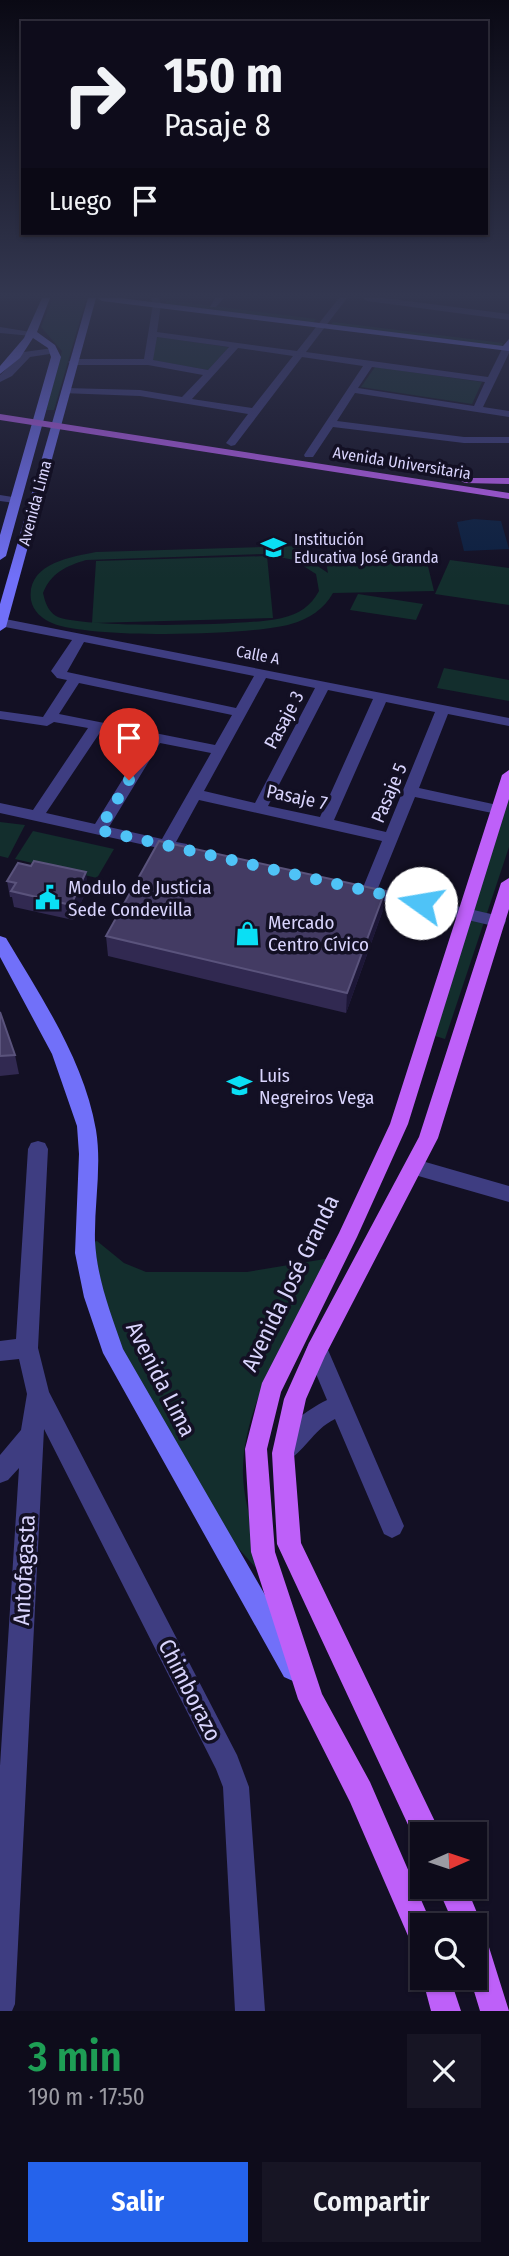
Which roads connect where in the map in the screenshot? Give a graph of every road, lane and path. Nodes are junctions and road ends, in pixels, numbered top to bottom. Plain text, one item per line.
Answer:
1 (66, 391) edge
2 (46, 392) edge
3 (97, 392) edge
4 (193, 392) edge
5 (271, 392) edge
6 (351, 392) edge
7 (364, 392) edge
8 (485, 392) edge
9 (185, 400) junction
10 (477, 409) junction
11 (0, 410) edge
12 (255, 412) junction
13 (509, 414) edge
14 (0, 417) edge
15 (38, 419) junction
16 (58, 421) junction
17 (329, 423) junction
18 (509, 440) edge
19 (231, 443) junction
20 (309, 455) junction
21 (454, 479) junction
22 (509, 481) edge
23 (509, 487) edge
24 (509, 497) edge
25 (0, 498) edge
26 (15, 500) junction
27 (0, 556) edge
28 (1, 624) edge
29 (80, 638) junction
30 (262, 674) junction
31 (74, 679) junction
32 (323, 686) junction
33 (381, 697) junction
34 (443, 709) junction
35 (240, 713) junction
36 (0, 715) edge
37 (52, 717) junction
38 (509, 722) edge
39 (97, 726) junction
40 (156, 737) junction
41 (219, 750) junction
42 (509, 775) edge
43 (411, 791) junction
44 (195, 794) junction
45 (0, 808) edge
46 (259, 809) junction
47 (497, 809) junction
48 (37, 816) junction
49 (326, 822) junction
50 (99, 830) junction
51 (391, 838) junction
52 (166, 845) junction
53 (193, 851) edge
54 (509, 883) edge
55 (342, 885) edge
56 (369, 892) junction
57 (465, 914) junction
58 (498, 921) junction
59 (0, 942) edge
60 (38, 1149) dead end
61 (415, 1167) junction
62 (509, 1194) edge
63 (27, 1348) junction
64 (317, 1350) junction
65 (0, 1351) edge
66 (38, 1394) junction
67 (340, 1405) junction
68 (32, 1435) junction
69 (283, 1453) junction
70 (0, 1472) edge
71 (392, 1526) dead end
72 (311, 1699) junction
73 (421, 1822) edge
74 (412, 1913) edge
75 (487, 1985) edge
76 (440, 1990) edge
77 (0, 2004) edge
78 (250, 2011) edge
79 (446, 2011) edge
80 (495, 2011) edge

1 - 16 main road, Avenida Lima
2 - 15 main road, Avenida Lima
3 - 9 street
4 - 9 street
5 - 12 street
6 - 17 street
7 - 10 street
8 - 10 street
9 - 12 street
10 - 13 street
11 - 15 main road, Avenida Universitaria
12 - 19 street
14 - 15 main road, Avenida Universitaria
15 - 16 main road, Avenida Universitaria
15 - 26 main road, Avenida Lima
16 - 19 main road, Avenida Universitaria
16 - 24 main road, Avenida Universitaria
16 - 28 main road, Avenida Lima
17 - 18 street
17 - 20 street
19 - 20 main road, Avenida Universitaria
20 - 21 main road, Avenida Universitaria
21 - 22 main road
21 - 23 main road, Avenida Universitaria
25 - 26 street
26 - 27 main road, Avenida Lima
28 - 29 street, Calle A
29 - 30 street, Calle A
29 - 31 street
30 - 32 street, Calle A
30 - 35 street
31 - 35 street
31 - 37 street
32 - 33 street, Calle A
32 - 46 street, Pasaje 3
33 - 34 street, Calle A
33 - 49 street
34 - 38 street, Calle A
34 - 43 street, Pasaje 5
35 - 41 street
36 - 37 street
37 - 39 street
39 - 40 street
39 - 48 street
40 - 41 street
40 - 50 street
41 - 44 street
42 - 47 main road, Avenida José Granda
43 - 47 street
43 - 51 street, Pasaje 5
44 - 46 street, Pasaje 7
44 - 52 street
45 - 48 street
46 - 49 street, Pasaje 7
47 - 57 main road, Avenida José Granda
48 - 50 street
49 - 51 street, Pasaje 7
50 - 52 street
51 - 56 street, Pasaje 5
52 - 53 street
54 - 58 main road
55 - 56 street
56 - 57 street
57 - 58 street
57 - 72 main road, Avenida José Granda
58 - 61 main road
59 - 72 main road, Avenida Lima
60 - 63 street, Antofagasta
61 - 62 street
61 - 64 main road
63 - 65 street
63 - 66 street, Antofagasta
64 - 67 street
64 - 69 main road
66 - 68 street, Antofagasta
66 - 78 street, Chimborazo
67 - 69 street
67 - 71 street
68 - 70 street
68 - 77 street, Antofagasta
69 - 73 main road
72 - 74 main road, Avenida José Granda
75 - 80 main road
76 - 79 main road

